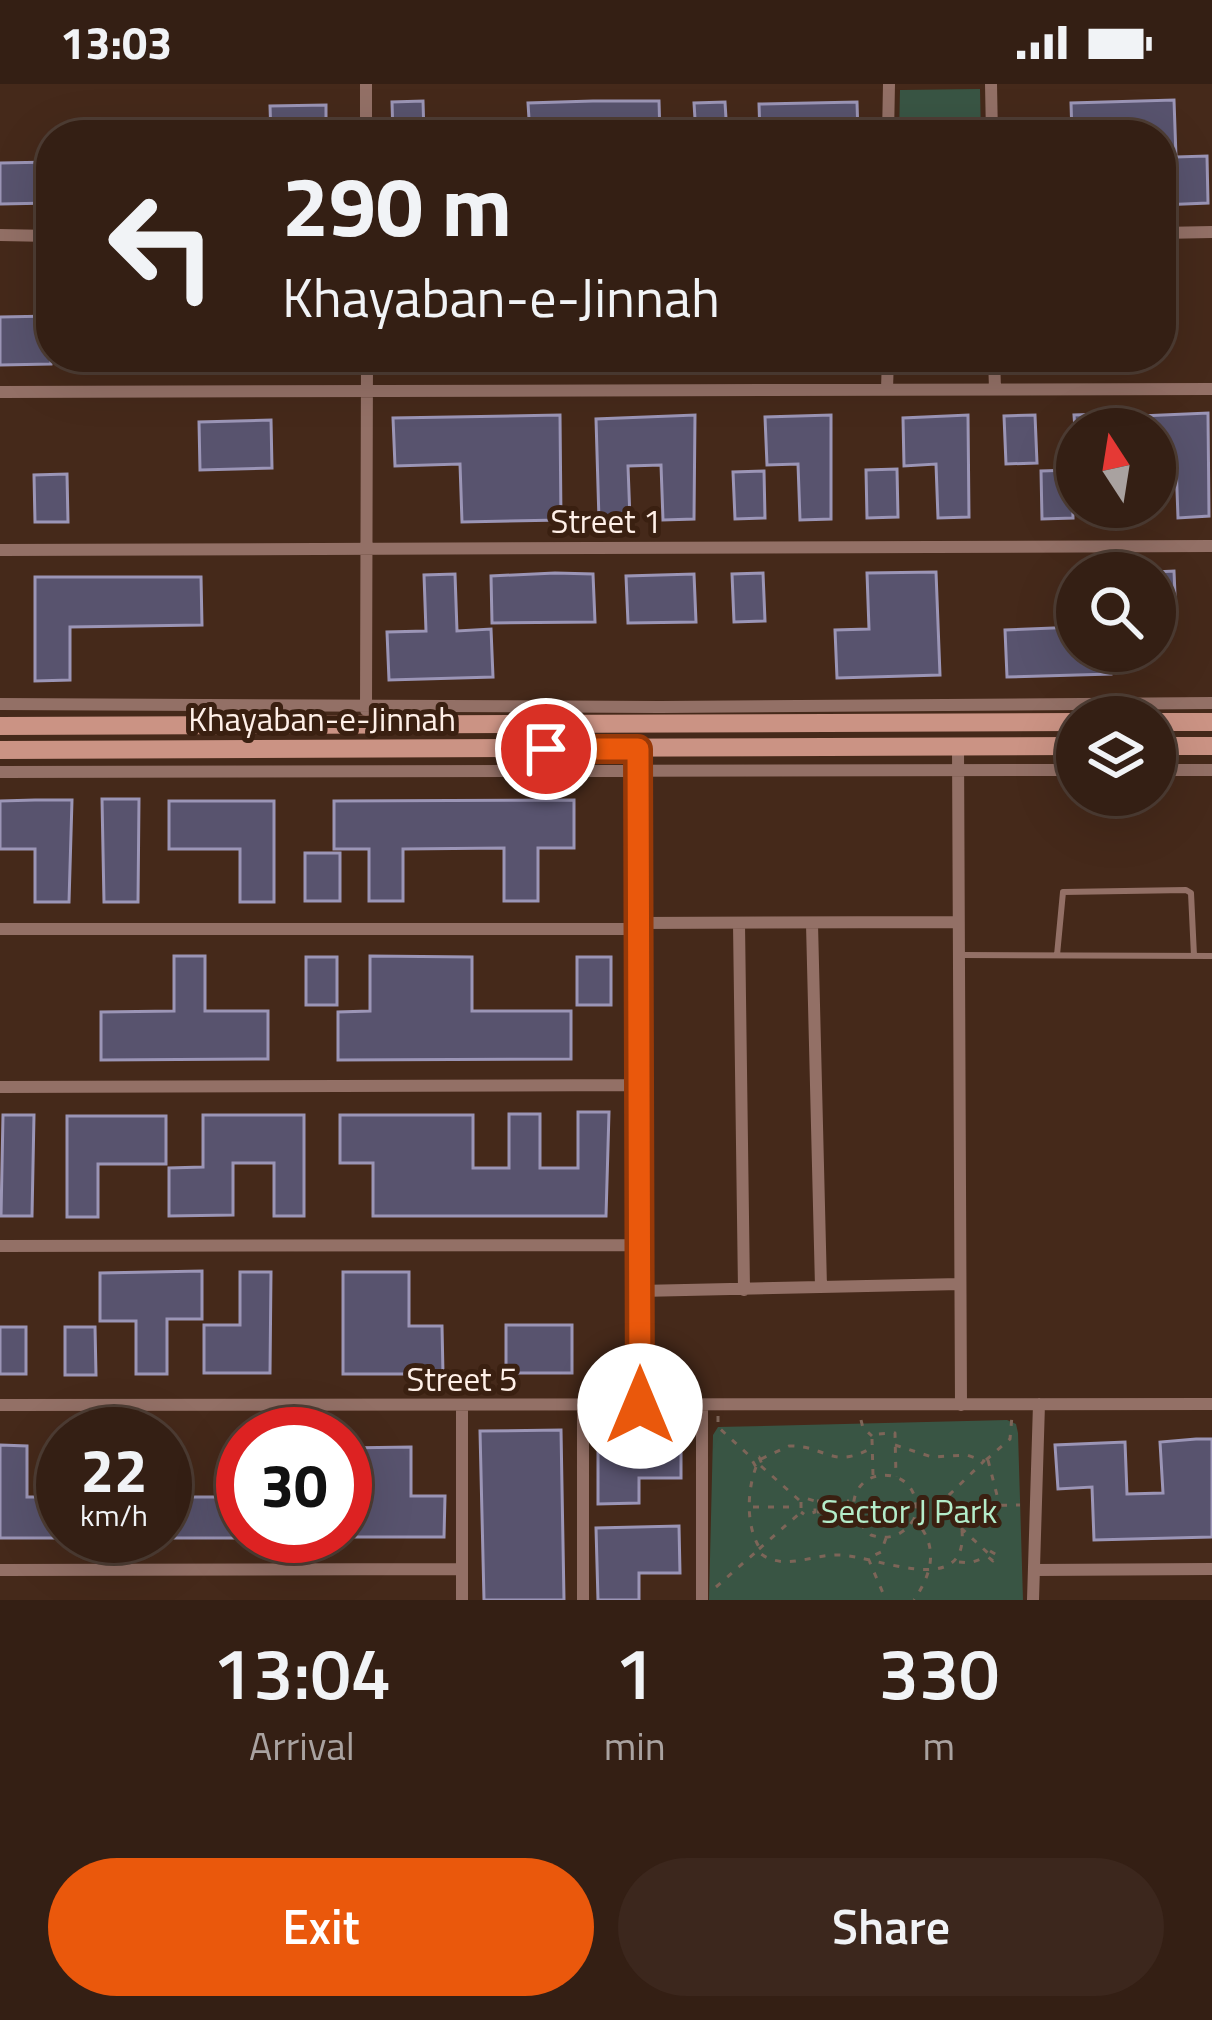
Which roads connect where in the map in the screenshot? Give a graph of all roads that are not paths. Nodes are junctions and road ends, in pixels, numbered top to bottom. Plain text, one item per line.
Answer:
1 (366, 84) edge
2 (889, 84) edge
3 (991, 84) edge
4 (366, 120) edge
5 (889, 120) edge
6 (992, 120) edge
7 (1176, 232) edge
8 (1212, 232) edge
9 (0, 236) edge
10 (36, 236) edge
11 (367, 372) edge
12 (888, 372) edge
13 (994, 372) edge
14 (995, 388) junction
15 (887, 389) junction
16 (1212, 389) edge
17 (0, 392) edge
18 (368, 392) junction
19 (1212, 546) edge
20 (368, 548) junction
21 (0, 550) edge
22 (366, 703) junction
23 (1212, 703) edge
24 (0, 704) edge
25 (1056, 722) edge
26 (1176, 722) edge
27 (1212, 722) edge
28 (366, 725) junction
29 (0, 726) edge
30 (958, 746) junction
31 (1056, 746) edge
32 (1176, 746) edge
33 (1212, 746) edge
34 (638, 749) junction
35 (0, 750) edge
36 (1056, 770) edge
37 (1176, 770) edge
38 (1212, 770) edge
39 (637, 771) junction
40 (958, 771) junction
41 (0, 772) edge
42 (957, 922) junction
43 (739, 924) junction
44 (812, 924) junction
45 (638, 926) junction
46 (0, 929) edge
47 (958, 955) junction
48 (1057, 956) junction
49 (1194, 956) junction
50 (1212, 956) edge
51 (641, 1085) junction
52 (0, 1087) edge
53 (641, 1245) junction
54 (0, 1246) edge
55 (960, 1284) junction
56 (821, 1287) junction
57 (744, 1290) junction
58 (640, 1292) junction
59 (1039, 1404) junction
60 (1212, 1404) edge
61 (0, 1405) edge
62 (702, 1405) junction
63 (463, 1406) junction
64 (584, 1406) junction
65 (640, 1406) junction
66 (961, 1406) junction
67 (461, 1569) junction
68 (1212, 1569) edge
69 (0, 1570) edge
70 (1034, 1570) junction
71 (702, 1594) edge
72 (462, 1600) edge
73 (583, 1600) edge
74 (1034, 1600) edge

1 - 4 street
2 - 5 street
3 - 6 street
7 - 8 street
9 - 10 street
11 - 18 street
12 - 15 street
13 - 14 street
14 - 15 street
14 - 16 street
15 - 18 street
17 - 18 street
18 - 20 street
19 - 20 street, Street 1
20 - 21 street, Street 1
20 - 22 street
22 - 23 street
22 - 24 street
22 - 28 street
25 - 28 main road, Khayaban-e-Jinnah
26 - 27 main road
28 - 29 main road, Khayaban-e-Jinnah
30 - 31 main road, Khayaban-e-Jinnah
30 - 34 main road, Khayaban-e-Jinnah
30 - 40 street
32 - 33 main road
34 - 35 main road, Khayaban-e-Jinnah
34 - 39 street
36 - 40 street
37 - 38 street
39 - 40 street
39 - 41 street
39 - 45 street
40 - 42 street
42 - 44 street
42 - 47 street
43 - 44 street
43 - 45 street
43 - 57 street
44 - 56 street
45 - 46 street
45 - 51 street
47 - 48 lane
47 - 55 street
48 - 49 lane
48 - 49 lane
49 - 50 lane
51 - 52 street
51 - 53 street
53 - 54 street
53 - 58 street
55 - 56 street
55 - 66 street
56 - 57 street
57 - 58 street
58 - 65 street
59 - 60 street, Street 5
59 - 66 street, Street 5
59 - 70 street
61 - 63 street, Street 5
62 - 65 street, Street 5
62 - 66 street, Street 5
62 - 71 street
63 - 64 street, Street 5
63 - 67 street
64 - 65 street, Street 5
64 - 73 street
67 - 69 street
67 - 72 street
68 - 70 street
70 - 74 street

